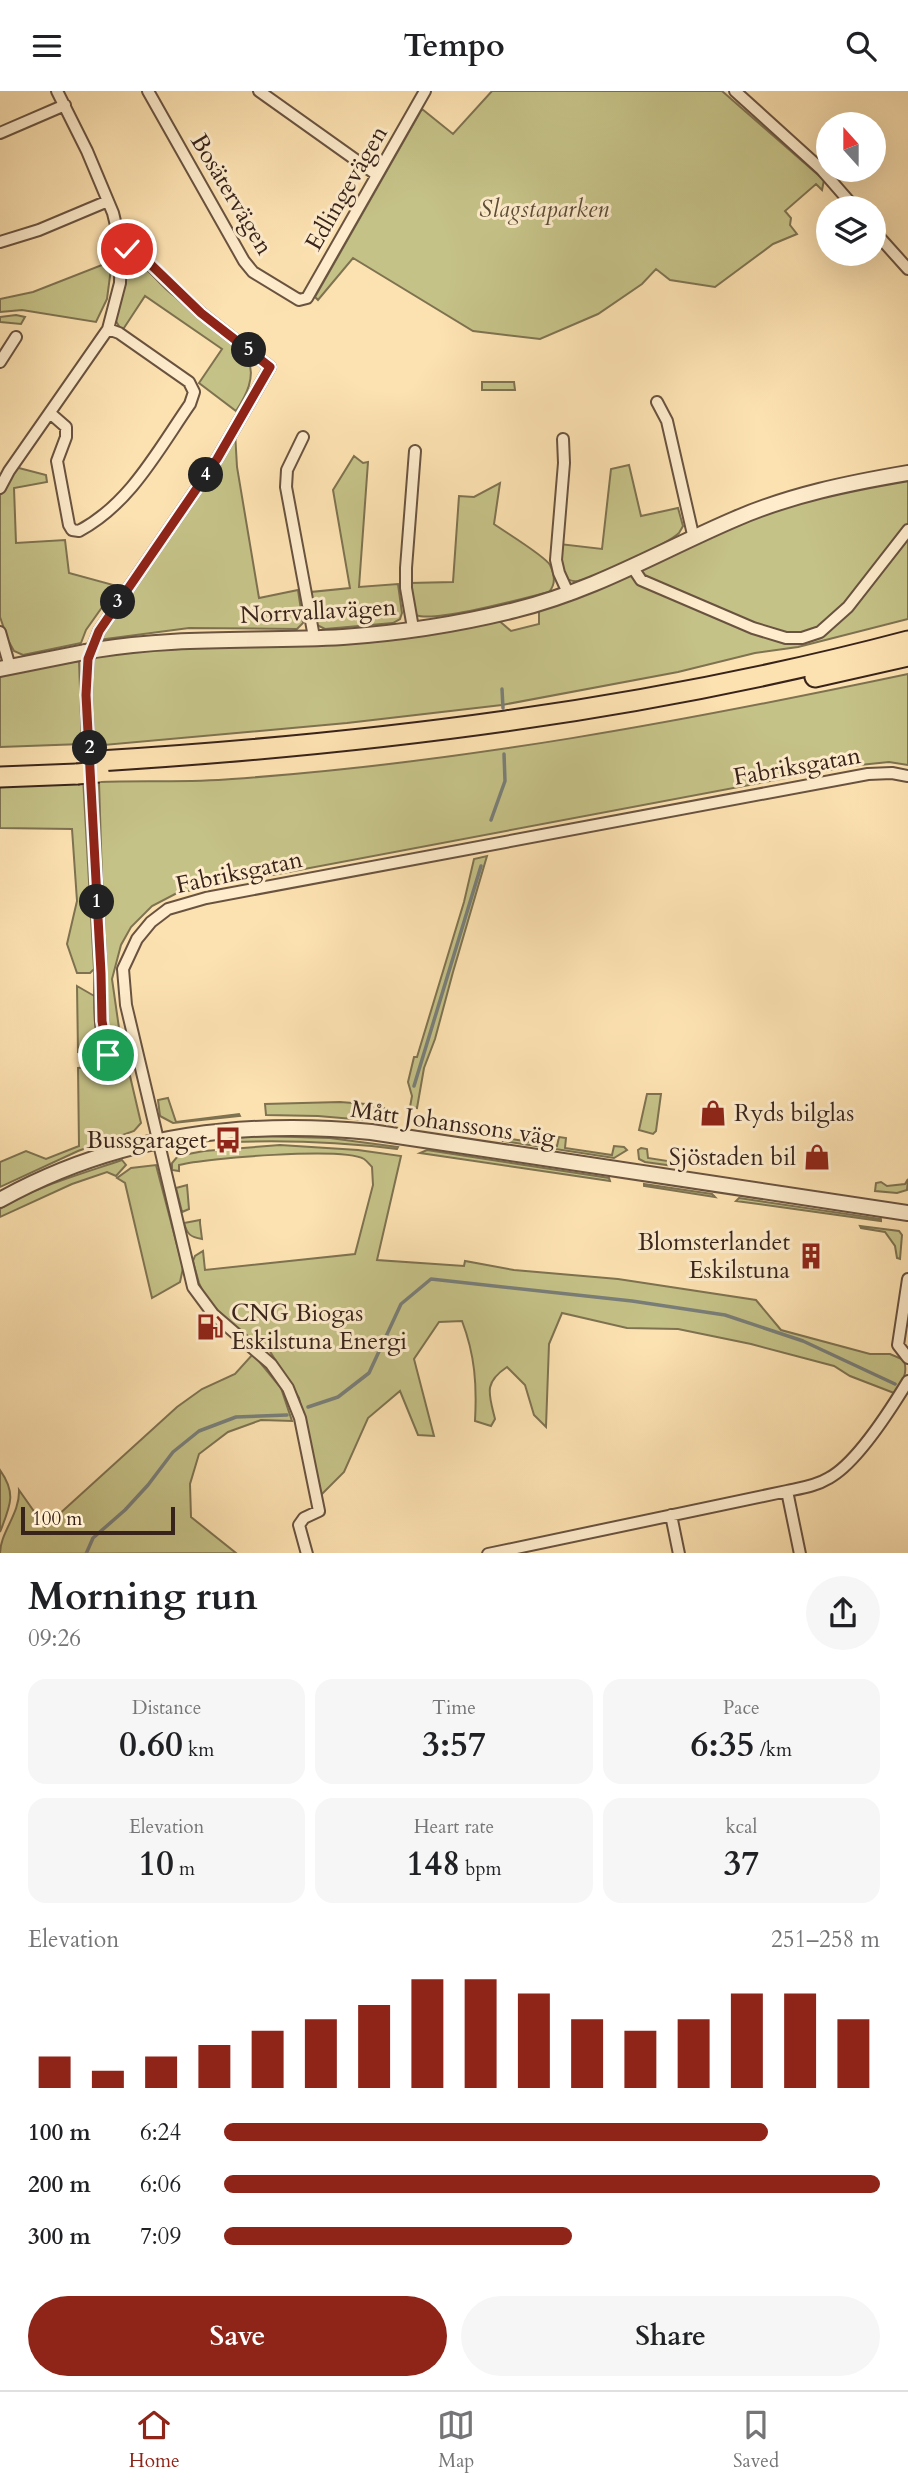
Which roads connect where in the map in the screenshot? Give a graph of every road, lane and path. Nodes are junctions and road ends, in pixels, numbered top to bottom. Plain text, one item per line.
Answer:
1 (57, 91) edge
2 (148, 91) edge
3 (259, 91) edge
4 (425, 91) edge
5 (735, 91) edge
6 (65, 105) junction
7 (0, 133) edge
8 (377, 175) junction
9 (845, 196) edge
10 (108, 201) junction
11 (0, 242) edge
12 (886, 244) edge
13 (121, 246) junction
14 (908, 269) edge
15 (299, 300) joint
16 (108, 328) junction
17 (16, 337) dead end
18 (0, 362) edge
19 (657, 402) dead end
20 (50, 413) junction
21 (303, 437) dead end
22 (563, 439) dead end
23 (415, 451) dead end
24 (4, 468) edge
25 (908, 473) edge
26 (0, 488) edge
27 (908, 530) edge
28 (694, 539) junction
29 (633, 568) junction
30 (569, 595) junction
31 (413, 628) junction
32 (0, 632) edge
33 (314, 637) junction
34 (908, 641) edge
35 (908, 656) edge
36 (5, 668) edge
37 (0, 765) edge
38 (99, 767) junction
39 (77, 768) junction
40 (908, 776) edge
41 (0, 777) edge
42 (138, 1059) junction
43 (160, 1141) junction
44 (0, 1200) edge
45 (908, 1213) edge
46 (908, 1279) edge
47 (908, 1358) edge
48 (908, 1381) edge
49 (787, 1491) junction
50 (671, 1515) junction
51 (528, 1549) edge
52 (307, 1553) edge
53 (488, 1553) edge
54 (679, 1553) edge
55 (800, 1553) edge

1 - 6 street
2 - 15 street, Bosätervägen
3 - 8 street
4 - 8 street, Edlingevägen
5 - 9 street
6 - 7 street
6 - 10 street
8 - 15 street, Edlingevägen
10 - 11 street
10 - 13 street
12 - 14 street
13 - 16 street
13 - 42 street
16 - 20 street
16 - 20 street
17 - 18 street
19 - 28 street
20 - 24 street
21 - 33 street
22 - 30 street
23 - 31 street
24 - 26 street
25 - 28 street, Norrvallavägen
27 - 29 street
28 - 29 street, Norrvallavägen
29 - 30 street, Norrvallavägen
30 - 31 street, Norrvallavägen
31 - 33 street, Norrvallavägen
32 - 36 street
33 - 36 street, Norrvallavägen
34 - 38 highway
35 - 38 highway
37 - 39 highway
38 - 39 highway
39 - 41 highway
40 - 42 street, Fabriksgatan
42 - 43 street, Fabriksgatan
43 - 44 street, Mått Johanssons väg
43 - 45 street, Mått Johanssons väg
43 - 52 street, Fabriksgatan
46 - 47 street
48 - 49 street
49 - 50 street
49 - 55 street
50 - 51 street
50 - 54 street
51 - 53 street

